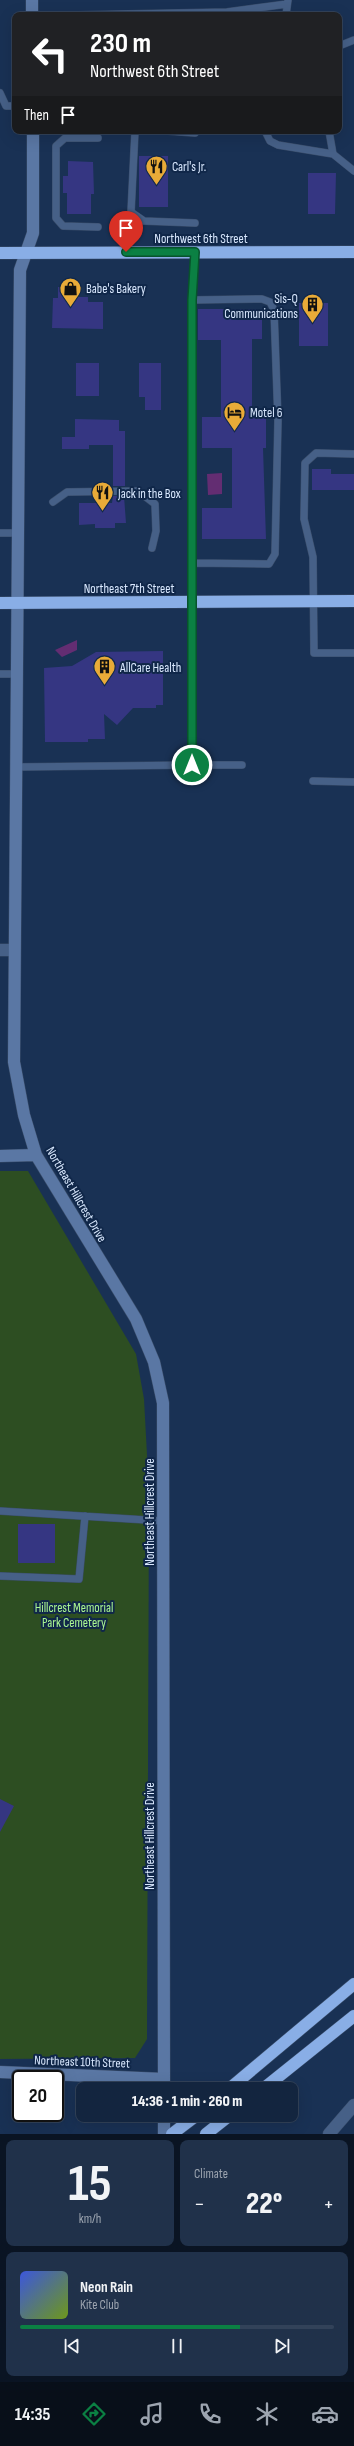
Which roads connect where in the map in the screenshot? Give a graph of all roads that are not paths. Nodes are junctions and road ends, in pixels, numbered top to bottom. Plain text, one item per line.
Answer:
1 (32, 0) edge
2 (288, 2) edge
3 (32, 12) edge
4 (227, 12) edge
5 (286, 12) edge
6 (354, 40) edge
7 (342, 45) edge
8 (0, 93) edge
9 (12, 106) edge
10 (33, 134) edge
11 (135, 134) edge
12 (266, 134) edge
13 (329, 134) edge
14 (98, 138) dead end
15 (332, 154) junction
16 (354, 171) edge
17 (195, 223) dead end
18 (98, 227) dead end
19 (27, 252) junction
20 (195, 252) junction
21 (354, 252) edge
22 (0, 253) edge
23 (192, 300) junction
24 (354, 454) edge
25 (53, 502) dead end
26 (0, 533) edge
27 (18, 534) junction
28 (152, 548) dead end
29 (192, 563) junction
30 (312, 601) junction
31 (354, 601) edge
32 (192, 602) junction
33 (0, 603) edge
34 (17, 603) junction
35 (354, 654) edge
36 (0, 674) edge
37 (16, 674) junction
38 (192, 765) junction
39 (242, 765) dead end
40 (16, 767) junction
41 (313, 781) dead end
42 (354, 782) edge
43 (0, 950) edge
44 (14, 950) junction
45 (36, 1155) junction
46 (0, 1156) edge
47 (0, 1511) edge
48 (85, 1516) junction
49 (163, 1521) junction
50 (0, 1576) edge
51 (354, 1984) edge
52 (354, 2016) edge
53 (0, 2072) edge
54 (137, 2082) edge
55 (164, 2082) edge
56 (237, 2082) edge
57 (272, 2082) edge
58 (354, 2105) edge
59 (164, 2122) edge
60 (188, 2122) edge
61 (221, 2122) edge
62 (208, 2133) edge
63 (164, 2134) edge
64 (172, 2134) edge
65 (329, 2134) edge

1 - 3 street
2 - 4 lane
2 - 5 lane
6 - 7 lane
8 - 9 lane
10 - 19 street, Northeast Hillcrest Drive
11 - 17 lane
12 - 15 lane
13 - 15 lane
14 - 18 lane
15 - 16 lane
19 - 20 highway, Northwest 6th Street
19 - 22 highway, Northwest 6th Street
19 - 27 street, Northeast Hillcrest Drive
20 - 21 highway, Northwest 6th Street
20 - 23 lane
23 - 29 lane
23 - 29 lane
24 - 30 lane
25 - 28 lane
26 - 27 lane
27 - 34 street, Northeast Hillcrest Drive
29 - 32 lane
30 - 31 highway, Northeast 7th Street
30 - 32 highway, Northeast 7th Street
30 - 35 lane
32 - 34 highway, Northeast 7th Street
32 - 38 lane
33 - 34 highway, Northeast 7th Street
34 - 37 street, Northeast Hillcrest Drive
36 - 37 lane
37 - 40 street, Northeast Hillcrest Drive
38 - 39 lane
38 - 40 lane
40 - 44 street, Northeast Hillcrest Drive
41 - 42 lane
43 - 44 street
44 - 45 street, Northeast Hillcrest Drive
45 - 46 street
45 - 49 street, Northeast Hillcrest Drive
47 - 48 lane
48 - 49 lane
48 - 50 lane
49 - 55 street, Northeast Hillcrest Drive
51 - 56 highway
52 - 57 highway
53 - 54 street, Northeast 10th Street
58 - 65 street
59 - 63 street
60 - 64 highway
61 - 62 highway

